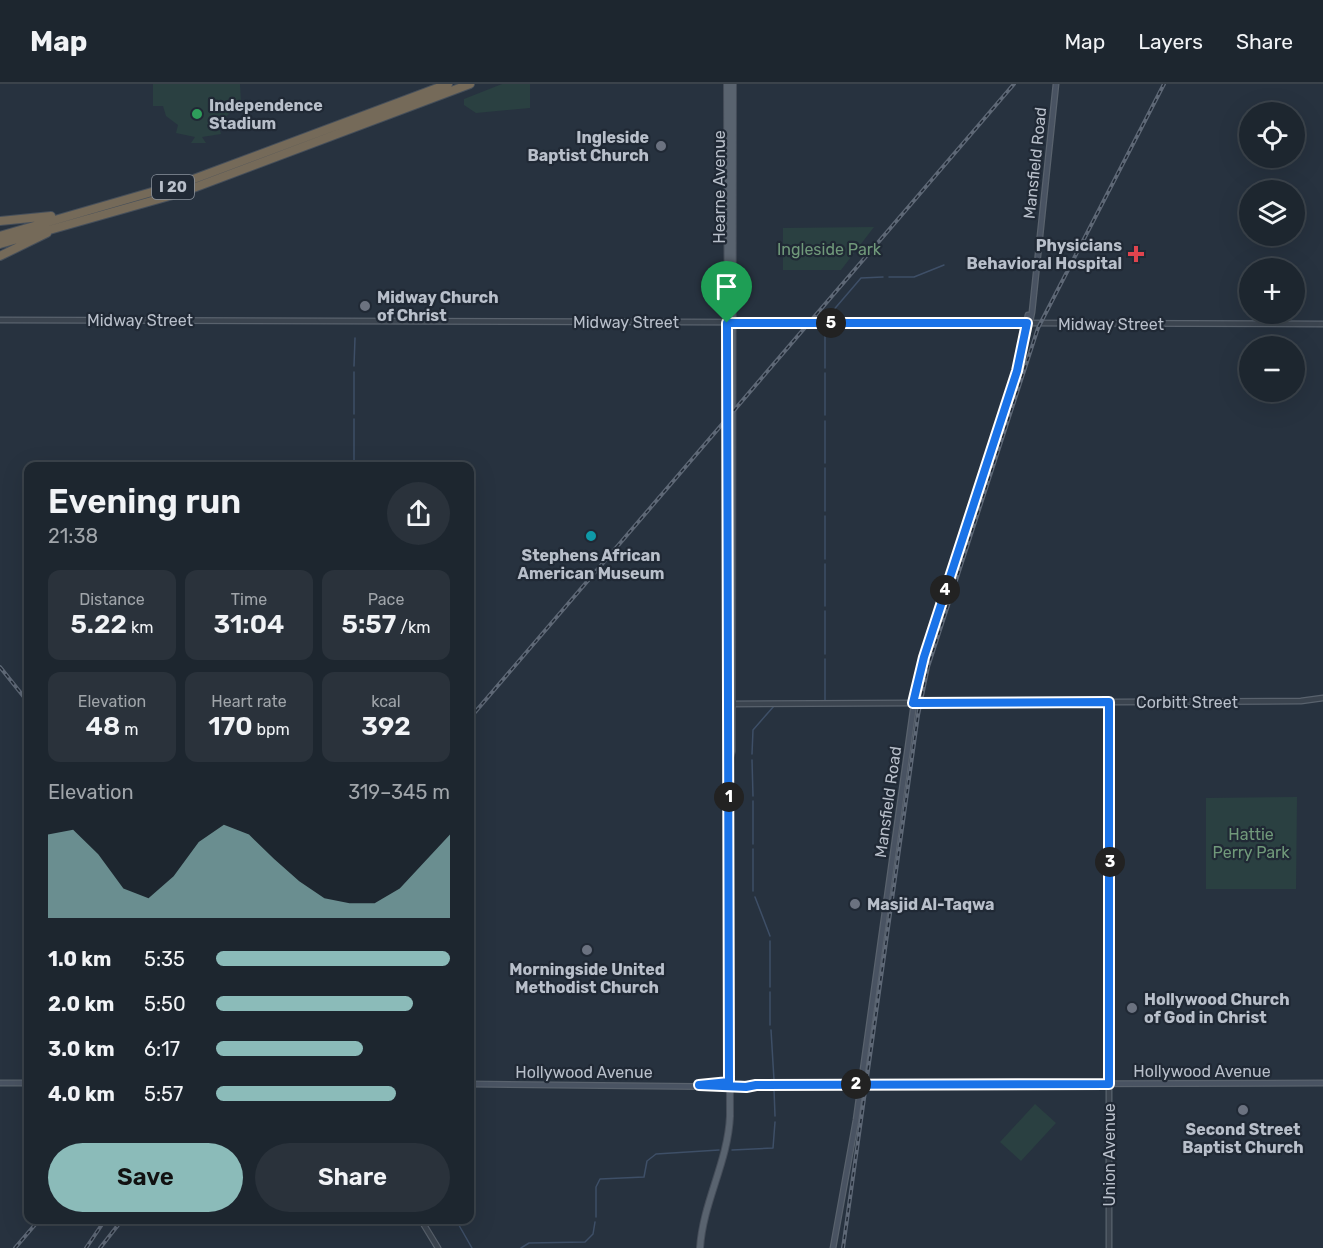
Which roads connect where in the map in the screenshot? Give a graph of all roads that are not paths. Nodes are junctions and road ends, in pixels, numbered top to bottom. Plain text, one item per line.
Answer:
1 (448, 84) edge
2 (470, 84) edge
3 (727, 84) edge
4 (733, 84) edge
5 (1056, 84) edge
6 (64, 216) junction
7 (0, 221) edge
8 (70, 223) junction
9 (0, 236) edge
10 (0, 244) edge
11 (0, 256) edge
12 (0, 320) edge
13 (730, 323) junction
14 (1028, 323) junction
15 (1323, 324) edge
16 (1323, 698) edge
17 (1109, 702) junction
18 (913, 703) junction
19 (730, 704) junction
20 (0, 1083) edge
21 (24, 1083) edge
22 (1323, 1083) edge
23 (474, 1084) edge
24 (729, 1084) junction
25 (861, 1084) junction
26 (1109, 1084) junction
27 (423, 1224) edge
28 (438, 1248) edge
29 (700, 1248) edge
30 (833, 1248) edge
31 (1109, 1248) edge

1 - 6 highway, I 20
2 - 8 highway, I 20
3 - 13 main road, Hearne Avenue
4 - 13 main road, Hearne Avenue
5 - 14 main road, Mansfield Road
6 - 7 highway
6 - 9 highway, I 20
8 - 10 highway, I 20
8 - 11 highway
12 - 13 street, Midway Street
13 - 14 street, Midway Street
13 - 19 main road, Hearne Avenue
14 - 15 street, Midway Street
14 - 18 main road, Mansfield Road
16 - 17 street, Corbitt Street
17 - 18 street, Corbitt Street
17 - 26 street, Union Avenue
18 - 19 street, Corbitt Street
18 - 25 main road, Mansfield Road
19 - 24 main road, Hearne Avenue
20 - 21 main road
22 - 26 main road, Hollywood Avenue
23 - 24 main road, Hollywood Avenue
24 - 25 main road, Hollywood Avenue
24 - 29 main road, Hearne Avenue
25 - 26 main road, Hollywood Avenue
25 - 30 main road, Mansfield Road
26 - 31 street, Union Avenue
27 - 28 street

